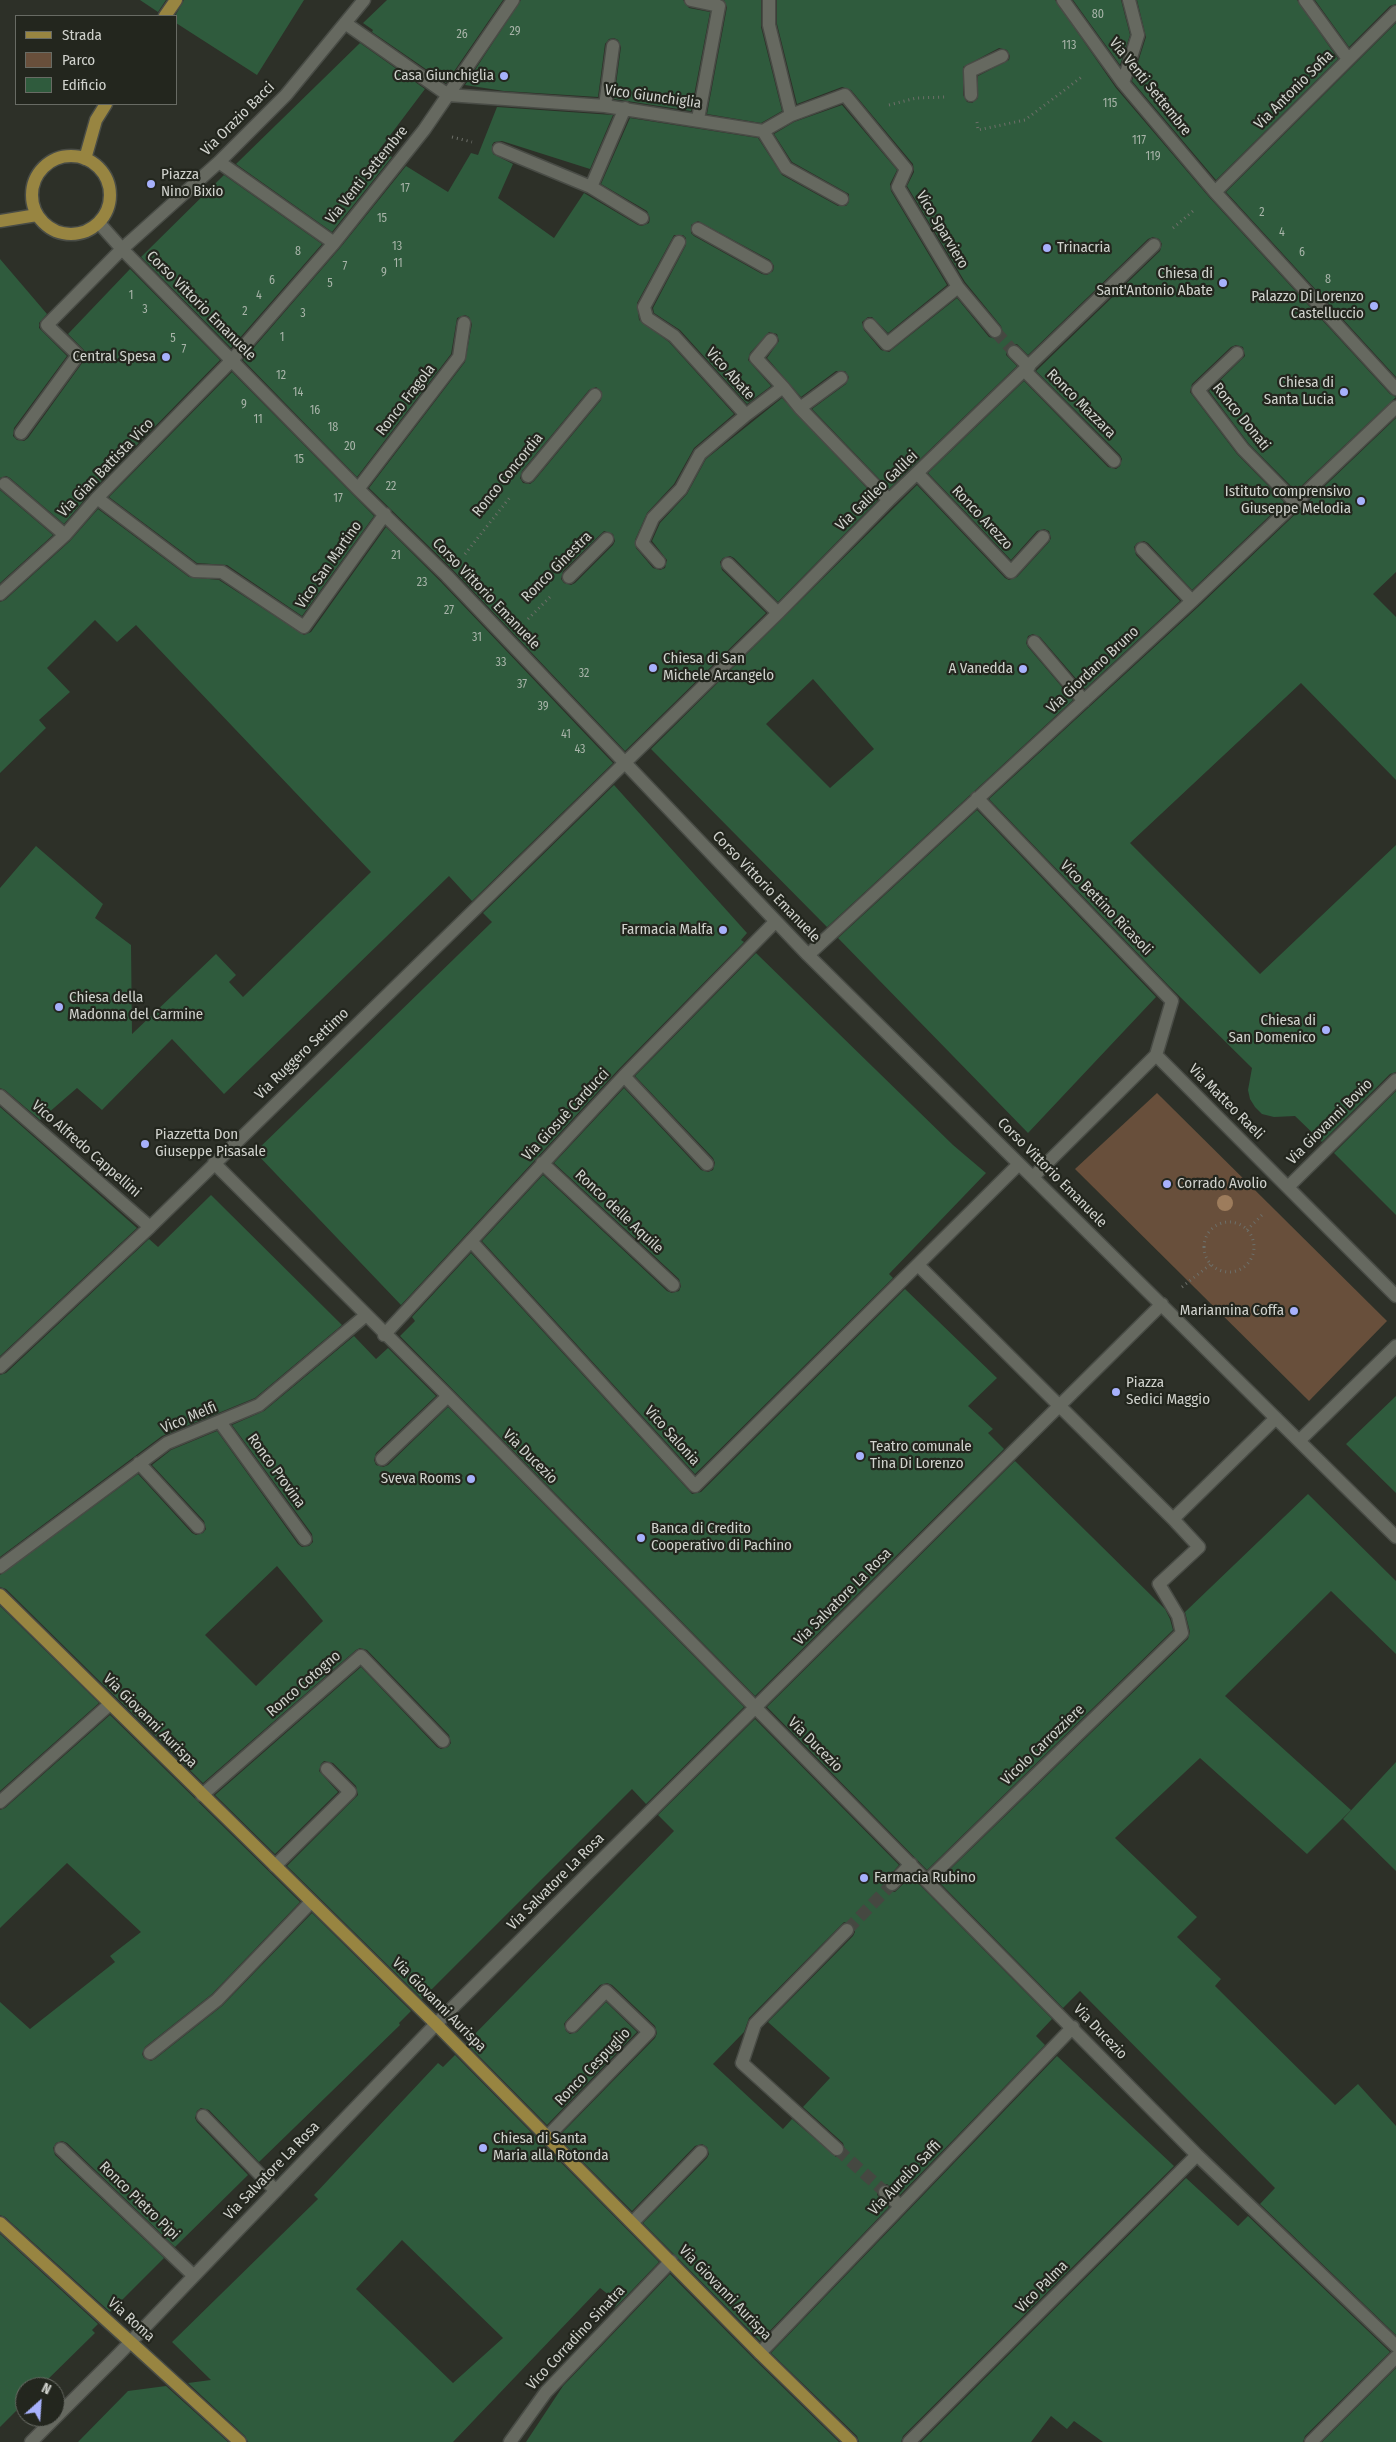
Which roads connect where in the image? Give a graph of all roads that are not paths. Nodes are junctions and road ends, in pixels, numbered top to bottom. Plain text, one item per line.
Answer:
1 (176, 0) edge
2 (364, 0) edge
3 (514, 0) edge
4 (690, 0) edge
5 (769, 0) edge
6 (1063, 0) edge
7 (1129, 0) edge
8 (1305, 0) edge
9 (1396, 12) edge
10 (166, 15) edge
11 (345, 23) junction
12 (613, 46) dead end
13 (1002, 56) dead end
14 (1348, 59) junction
15 (1123, 83) junction
16 (448, 95) junction
17 (971, 95) dead end
18 (105, 105) edge
19 (605, 106) junction
20 (625, 108) junction
21 (791, 115) junction
22 (698, 120) junction
23 (763, 131) junction
24 (499, 149) road end
25 (85, 158) junction
26 (219, 162) junction
27 (591, 187) junction
28 (1215, 192) junction
29 (842, 199) dead end
30 (37, 215) junction
31 (642, 218) dead end
32 (0, 221) edge
33 (99, 223) junction
34 (698, 228) dead end
35 (679, 242) dead end
36 (334, 243) junction
37 (1154, 245) road end
38 (122, 249) junction
39 (766, 267) dead end
40 (958, 287) junction
41 (464, 323) dead end
42 (870, 325) dead end
43 (995, 331) tunnel mouth
44 (770, 340) dead end
45 (1014, 352) tunnel mouth
46 (1237, 353) dead end
47 (232, 360) junction
48 (1027, 369) junction
49 (841, 378) dead end
50 (782, 387) junction
51 (1396, 389) edge
52 (594, 395) dead end
53 (1396, 406) edge
54 (800, 408) junction
55 (746, 415) junction
56 (21, 433) dead end
57 (1114, 461) dead end
58 (918, 474) junction
59 (528, 476) road end
60 (5, 484) dead end
61 (358, 489) junction
62 (97, 498) junction
63 (889, 500) junction
64 (1296, 503) junction
65 (384, 514) junction
66 (65, 535) junction
67 (1043, 538) dead end
68 (607, 540) dead end
69 (1142, 549) dead end
70 (658, 562) dead end
71 (728, 564) dead end
72 (570, 578) road end
73 (0, 594) edge
74 (1192, 601) junction
75 (778, 613) junction
76 (1034, 642) dead end
77 (1084, 701) junction
78 (624, 762) junction
79 (977, 798) junction
80 (776, 921) junction
81 (808, 955) junction
82 (1156, 1055) junction
83 (624, 1076) junction
84 (1396, 1080) edge
85 (0, 1096) edge
86 (214, 1163) junction
87 (542, 1163) junction
88 (707, 1164) dead end
89 (1019, 1164) junction
90 (1033, 1177) junction
91 (1288, 1187) junction
92 (150, 1228) junction
93 (471, 1241) junction
94 (918, 1265) junction
95 (673, 1285) dead end
96 (1396, 1296) edge
97 (1162, 1304) junction
98 (365, 1316) junction
99 (384, 1335) junction
100 (1396, 1346) edge
101 (0, 1367) edge
102 (448, 1396) junction
103 (1060, 1405) junction
104 (1276, 1418) junction
105 (220, 1422) junction
106 (1300, 1441) junction
107 (382, 1459) dead end
108 (139, 1463) junction
109 (1173, 1519) junction
110 (198, 1527) dead end
111 (1396, 1537) edge
112 (305, 1539) dead end
113 (0, 1567) edge
114 (0, 1595) edge
115 (110, 1704) junction
116 (755, 1708) junction
117 (443, 1741) dead end
118 (327, 1769) dead end
119 (202, 1795) junction
120 (0, 1802) edge
121 (911, 1864) junction
122 (274, 1866) junction
123 (927, 1881) junction
124 (892, 1884) tunnel mouth
125 (311, 1902) junction
126 (847, 1930) tunnel mouth
127 (436, 2024) junction
128 (572, 2026) dead end
129 (1073, 2027) junction
130 (150, 2053) dead end
131 (203, 2116) dead end
132 (547, 2137) junction
133 (61, 2149) dead end
134 (837, 2149) tunnel mouth
135 (702, 2152) dead end
136 (1197, 2155) junction
137 (276, 2191) junction
138 (885, 2192) tunnel mouth
139 (900, 2206) junction
140 (633, 2222) junction
141 (0, 2223) edge
142 (671, 2261) junction
143 (194, 2276) junction
144 (130, 2341) junction
145 (1396, 2346) edge
146 (760, 2353) junction
147 (1396, 2357) edge
148 (31, 2442) edge
149 (240, 2442) edge
150 (510, 2442) edge
151 (852, 2442) edge
152 (909, 2442) edge
153 (1311, 2442) edge

1 - 10 main road
2 - 11 street, Via Orazio Bacci
3 - 16 street, Via Venti Settembre
4 - 22 street
5 - 21 street
6 - 15 street, Via Venti Settembre
7 - 15 street
8 - 14 street
9 - 14 street, Via Antonio Sofia
11 - 16 street
11 - 26 street, Via Orazio Bacci
12 - 19 street
13 - 17 street
14 - 28 street, Via Antonio Sofia
15 - 28 street, Via Venti Settembre
16 - 19 street, Vico Giunchiglia
16 - 36 street, Via Venti Settembre
18 - 25 main road
19 - 20 street, Vico Giunchiglia
20 - 22 street, Vico Giunchiglia
20 - 27 street
21 - 23 street
21 - 40 street, Vico Sparviero
22 - 23 street, Vico Giunchiglia
23 - 29 street
24 - 27 street
25 - 30 main road
25 - 33 main road
26 - 36 street
26 - 38 street, Via Orazio Bacci
27 - 31 street
28 - 51 street, Via Venti Settembre
30 - 32 main road
30 - 33 main road
33 - 38 street, Corso Vittorio Emanuele
34 - 39 street
35 - 55 street, Vico Abate
36 - 47 street, Via Venti Settembre
37 - 48 street, Via Galileo Galilei
38 - 47 street, Corso Vittorio Emanuele
38 - 56 street, Via Orazio Bacci
40 - 42 street
40 - 43 street, Vico Sparviero
41 - 61 street, Ronco Fragola
44 - 50 street
45 - 48 street, Ronco Mazzara
46 - 64 street, Ronco Donati
47 - 61 street, Corso Vittorio Emanuele
47 - 62 street, Via Gian Battista Vico
48 - 57 street, Ronco Mazzara
48 - 58 street, Via Galileo Galilei
49 - 54 street
50 - 54 street
50 - 55 street, Vico Abate
52 - 59 street, Ronco Concordia
53 - 64 street, Via Giordano Bruno
54 - 63 street
55 - 70 street
58 - 63 street, Via Galileo Galilei
58 - 67 street, Ronco Arezzo
60 - 66 street
61 - 65 street, Corso Vittorio Emanuele
62 - 65 street, Vico San Martino
62 - 66 street, Via Gian Battista Vico
63 - 75 street, Via Galileo Galilei
64 - 74 street, Via Giordano Bruno
65 - 78 street, Corso Vittorio Emanuele
66 - 73 street, Via Gian Battista Vico
68 - 72 street, Ronco Ginestra
69 - 74 street
71 - 75 street
74 - 77 street, Via Giordano Bruno
75 - 78 street, Via Galileo Galilei
76 - 77 street
77 - 79 street, Via Giordano Bruno
78 - 80 street, Corso Vittorio Emanuele
78 - 86 street, Via Ruggero Settimo
79 - 81 street, Via Giordano Bruno
79 - 82 street, Vico Bettino Ricasoli
80 - 81 street, Corso Vittorio Emanuele
80 - 83 street, Via Giosuè Carducci
81 - 89 street, Corso Vittorio Emanuele
82 - 90 street
82 - 91 street, Via Matteo Raeli
83 - 87 street, Via Giosuè Carducci
83 - 88 street
84 - 91 street, Via Giovanni Bovio
85 - 92 street, Vico Alfredo Cappellini
86 - 92 street, Via Ruggero Settimo
86 - 98 street, Via Ducezio
87 - 93 street, Via Giosuè Carducci
87 - 95 street, Ronco delle Aquile
89 - 90 street, Corso Vittorio Emanuele
89 - 94 street
90 - 97 street, Corso Vittorio Emanuele
91 - 96 street, Via Matteo Raeli
92 - 101 street, Via Ruggero Settimo
93 - 94 street, Vico Salonia
93 - 99 street, Via Giosuè Carducci
94 - 103 street
97 - 103 street, Via Salvatore La Rosa
97 - 104 street, Corso Vittorio Emanuele
98 - 99 street, Via Ducezio
98 - 105 street, Vico Melfi
99 - 102 street, Via Ducezio
100 - 106 street
102 - 107 street
102 - 116 street, Via Ducezio
103 - 109 street
103 - 116 street, Via Salvatore La Rosa
104 - 106 street, Corso Vittorio Emanuele
104 - 109 street
105 - 108 street, Vico Melfi
105 - 112 street, Ronco Provina
106 - 111 street, Corso Vittorio Emanuele
108 - 110 street
108 - 113 street, Vico Melfi
109 - 123 street, Vicolo Carrozziere
114 - 115 main road, Via Giovanni Aurispa
115 - 119 main road, Via Giovanni Aurispa
115 - 120 street
116 - 121 street, Via Ducezio
116 - 127 street, Via Salvatore La Rosa
117 - 119 street, Ronco Cotogno
118 - 122 street
119 - 122 main road, Via Giovanni Aurispa
121 - 123 street, Via Ducezio
121 - 124 street
122 - 125 main road, Via Giovanni Aurispa
123 - 129 street, Via Ducezio
125 - 127 main road, Via Giovanni Aurispa
125 - 130 street
126 - 134 street
127 - 132 main road, Via Giovanni Aurispa
127 - 137 street, Via Salvatore La Rosa
128 - 132 street, Ronco Cespuglio
129 - 136 street, Via Ducezio
129 - 139 street, Via Aurelio Saffi
131 - 137 street
132 - 140 main road, Via Giovanni Aurispa
133 - 143 street, Ronco Pietro Pipi
135 - 140 street
136 - 145 street, Via Ducezio
136 - 152 street, Vico Palma
137 - 143 street, Via Salvatore La Rosa
138 - 139 street
139 - 146 street, Via Aurelio Saffi
140 - 142 main road, Via Giovanni Aurispa
141 - 144 main road, Via Roma
142 - 146 main road, Via Giovanni Aurispa
142 - 150 street, Vico Corradino Sinatra
143 - 144 street, Via Salvatore La Rosa
144 - 148 street, Via Salvatore La Rosa
144 - 149 main road, Via Roma
146 - 151 main road, Via Giovanni Aurispa
147 - 153 street

